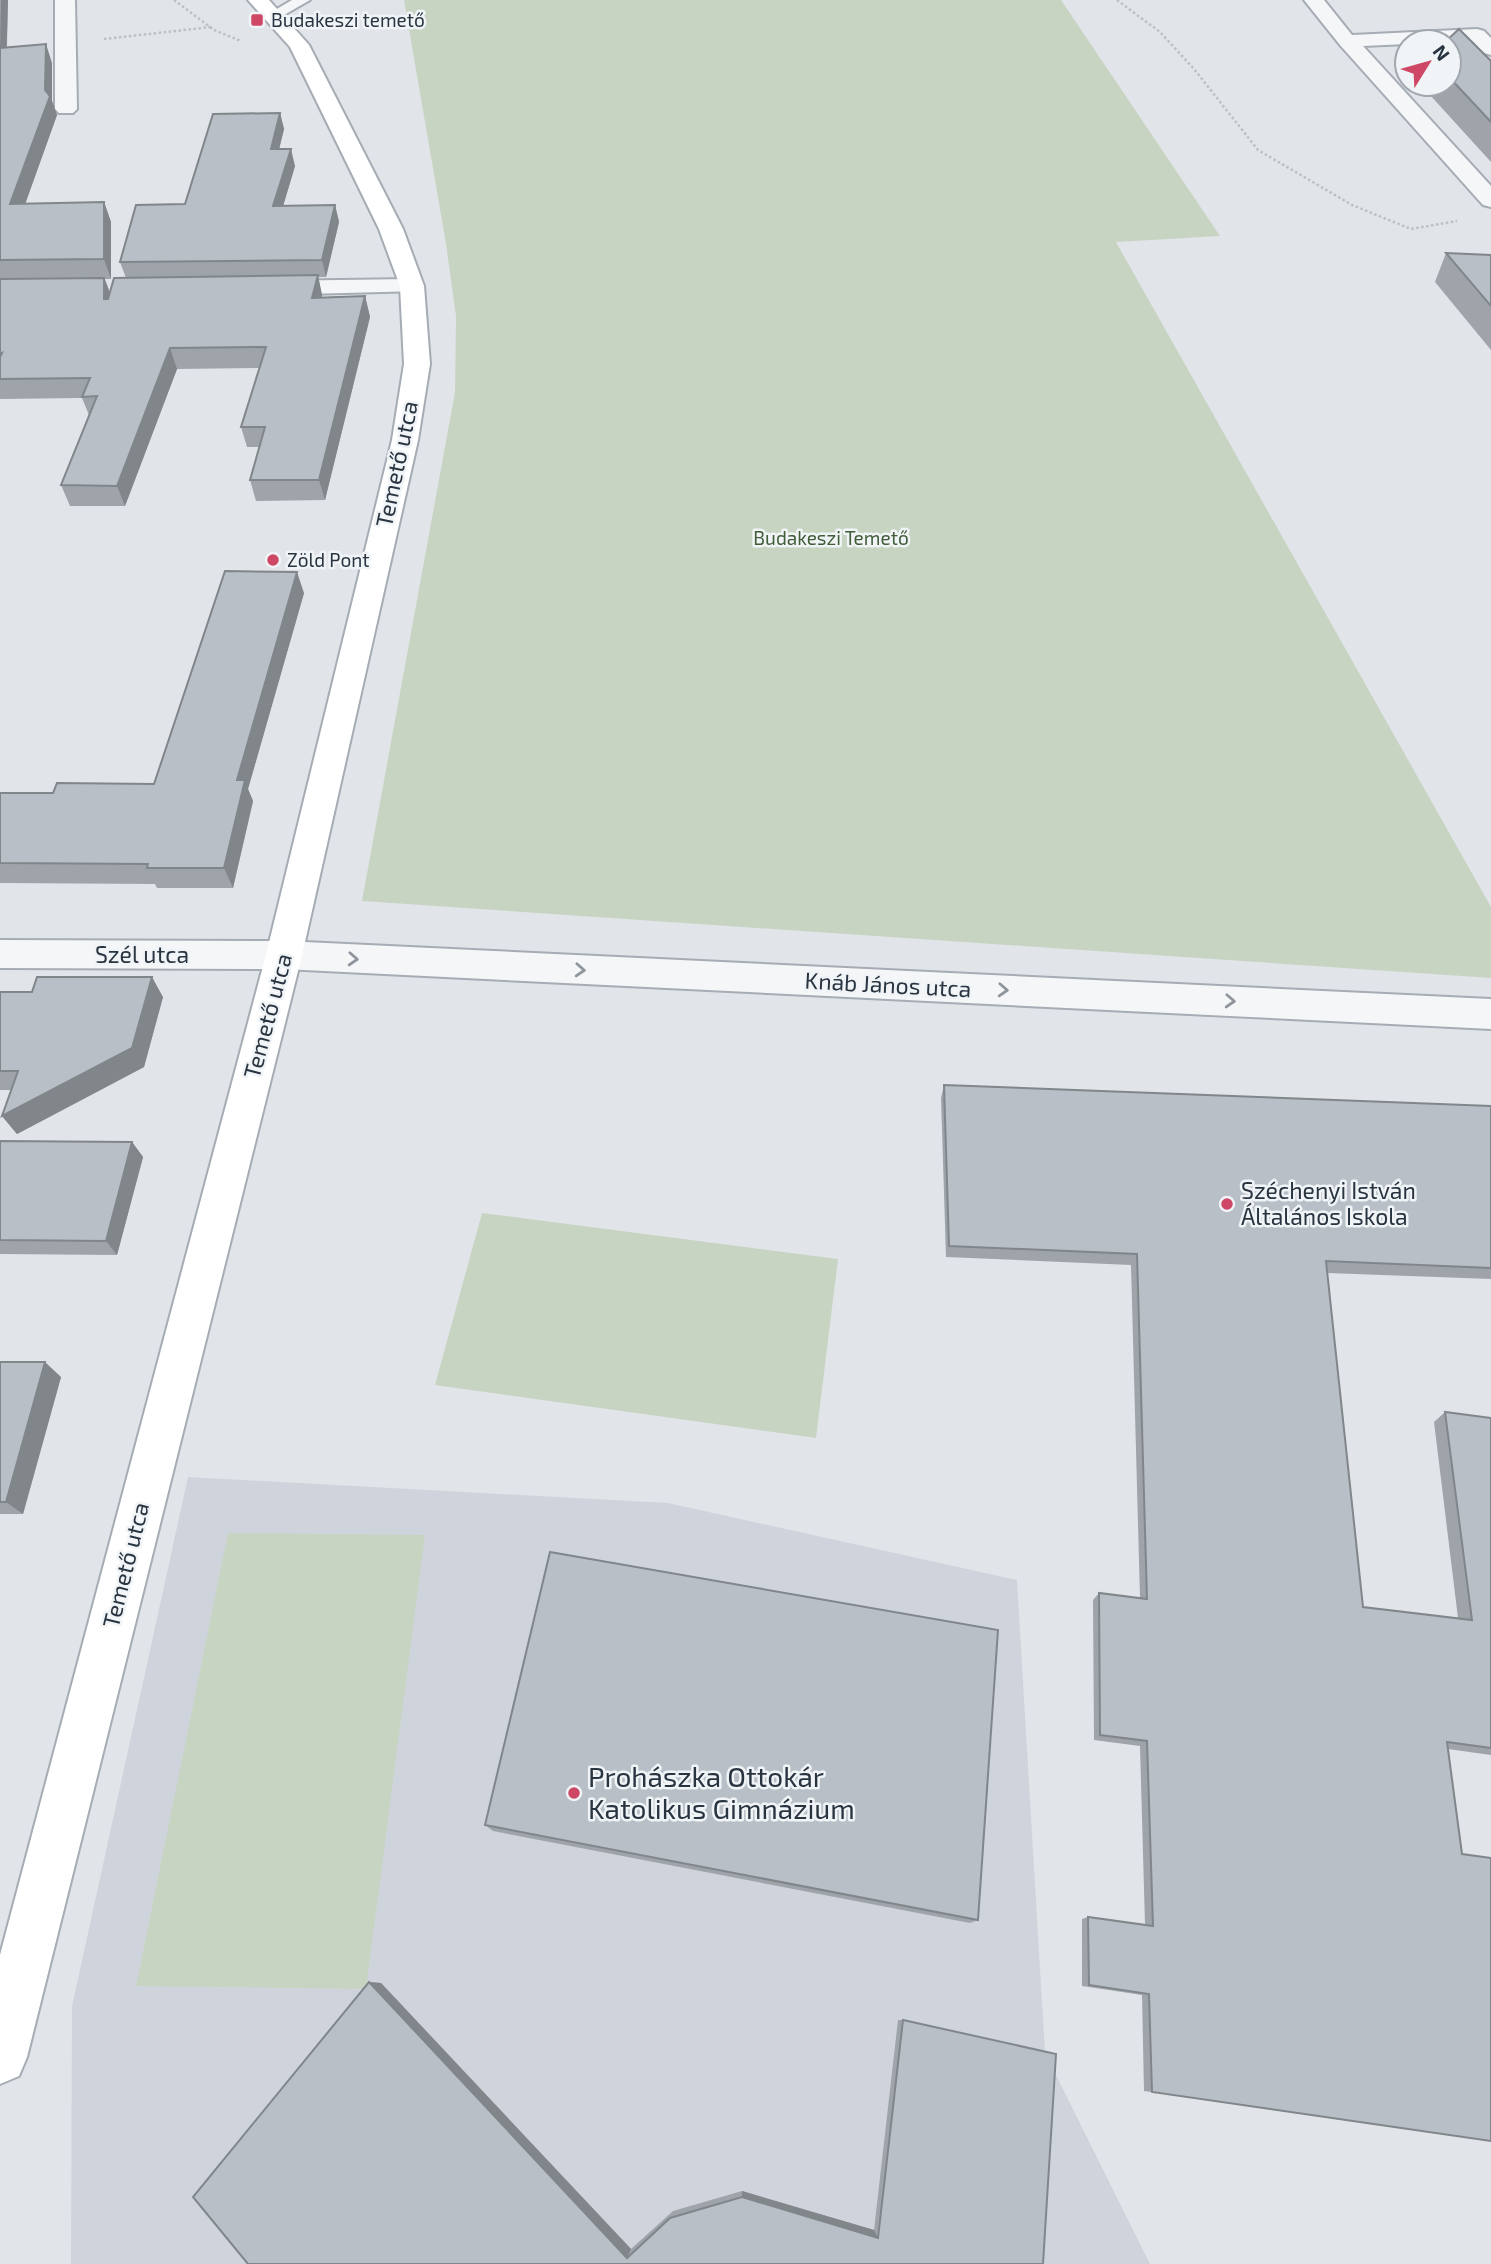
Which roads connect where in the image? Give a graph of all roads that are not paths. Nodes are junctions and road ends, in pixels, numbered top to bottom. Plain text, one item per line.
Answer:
1 (65, 0) edge
2 (303, 0) edge
3 (1314, 0) edge
4 (265, 8) edge
5 (1347, 41) junction
6 (1491, 49) edge
7 (66, 109) dead end
8 (1491, 200) edge
9 (412, 286) junction
10 (247, 288) edge
11 (0, 954) edge
12 (284, 955) junction
13 (1491, 1014) edge
14 (0, 2057) edge

1 - 7 street
2 - 4 lane
3 - 5 street
4 - 9 main road, Temető utca
5 - 6 street
5 - 8 street
9 - 10 street
9 - 12 main road, Temető utca
11 - 12 street, Szél utca
12 -> 13 street, Knáb János utca
12 - 14 main road, Temető utca

